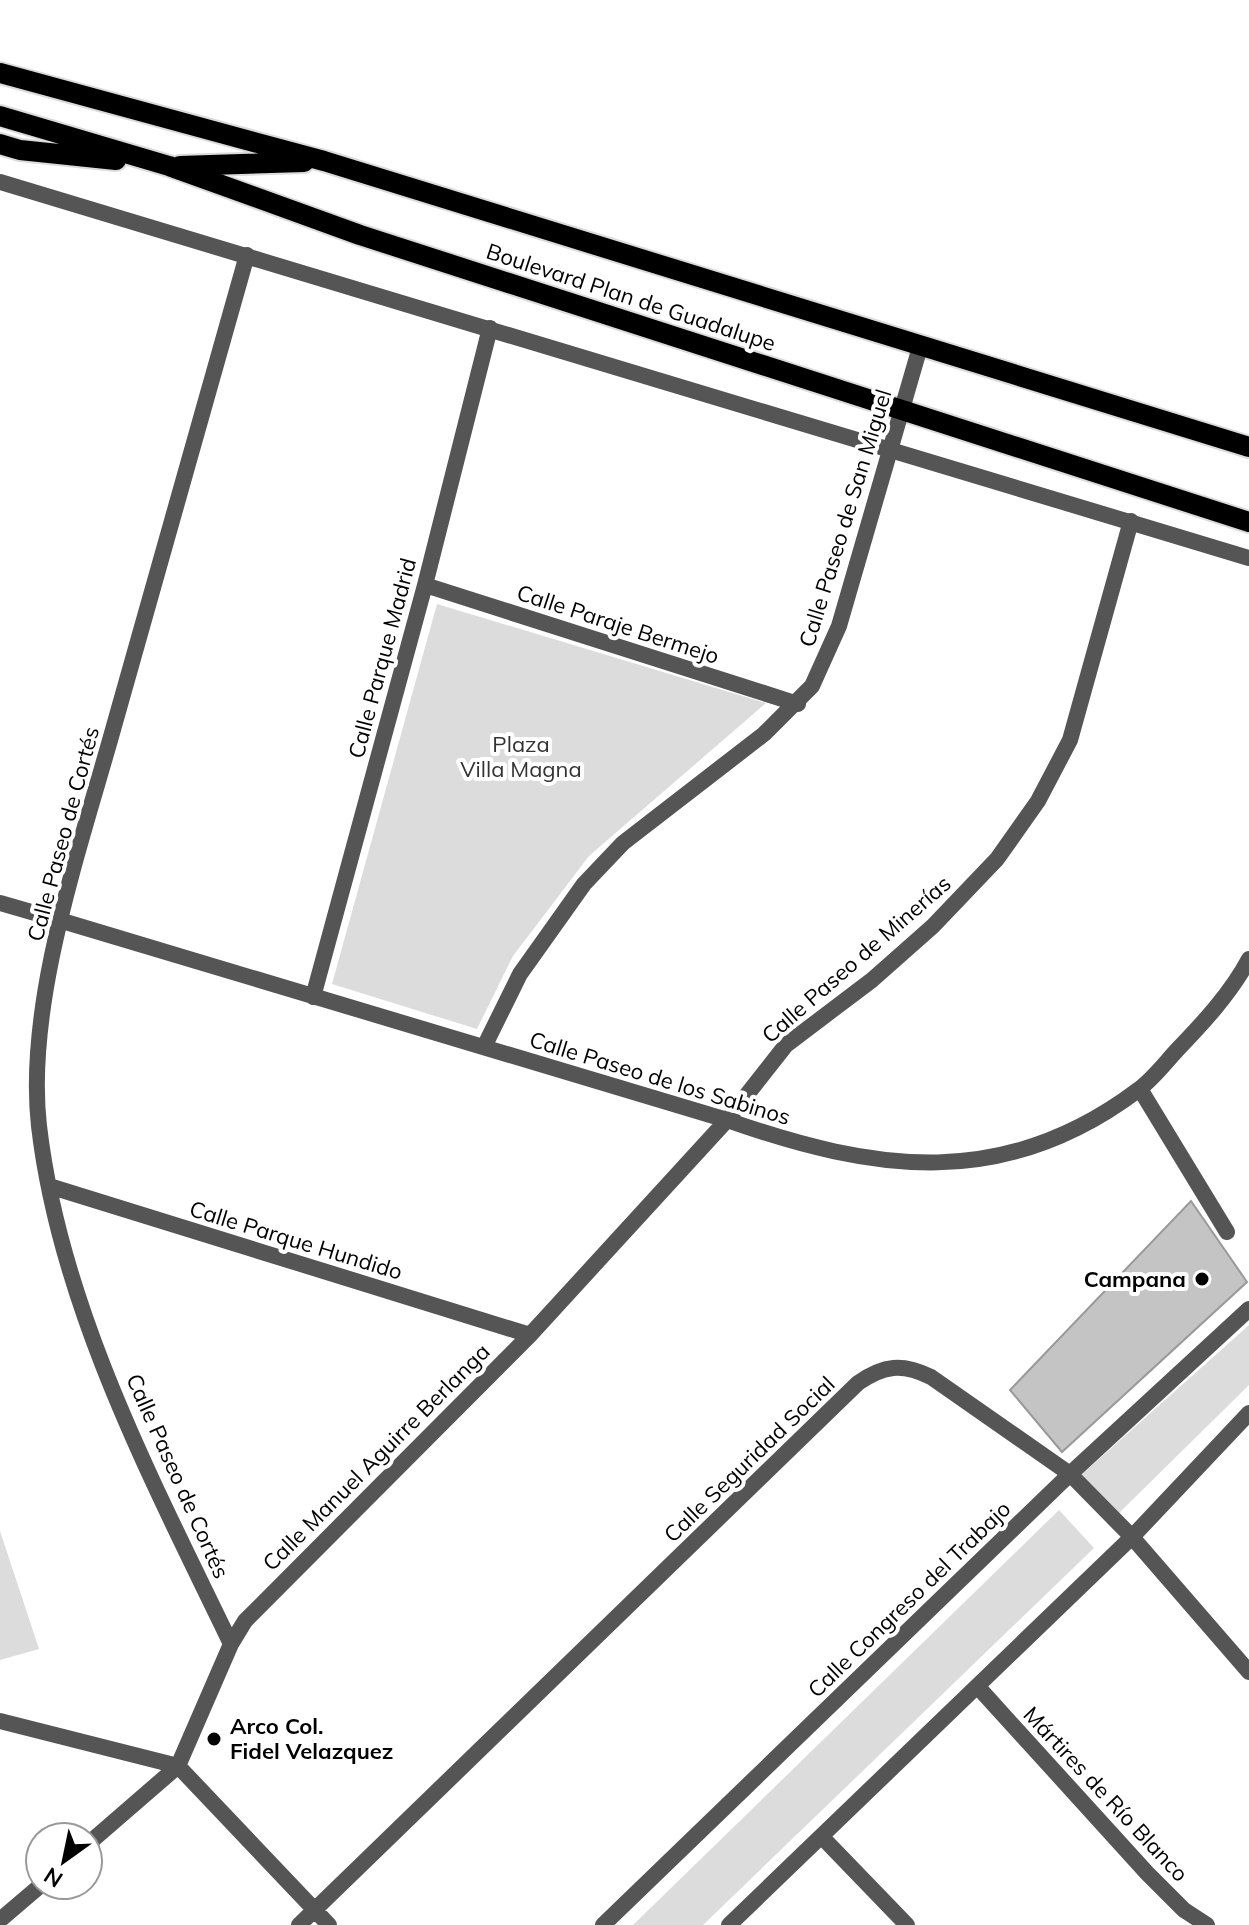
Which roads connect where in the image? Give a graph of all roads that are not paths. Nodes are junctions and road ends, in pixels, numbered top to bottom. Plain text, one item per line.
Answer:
1 (0, 73) edge
2 (0, 116) edge
3 (0, 144) edge
4 (324, 161) junction
5 (169, 166) junction
6 (0, 182) edge
7 (247, 255) junction
8 (490, 328) junction
9 (920, 347) junction
10 (900, 409) junction
11 (1249, 447) edge
12 (890, 449) junction
13 (1131, 521) junction
14 (1249, 522) edge
15 (1249, 558) edge
16 (425, 585) junction
17 (798, 704) junction
18 (0, 903) edge
19 (59, 920) junction
20 (1249, 959) edge
21 (313, 997) junction
22 (484, 1047) junction
23 (1140, 1089) junction
24 (727, 1120) junction
25 (49, 1186) junction
26 (1227, 1232) dead end
27 (1249, 1309) edge
28 (530, 1335) junction
29 (1249, 1413) edge
30 (1070, 1474) junction
31 (1132, 1537) junction
32 (231, 1644) junction
33 (1249, 1672) edge
34 (978, 1687) junction
35 (0, 1721) edge
36 (178, 1766) junction
37 (104, 1830) edge
38 (822, 1837) junction
39 (24, 1900) edge
40 (315, 1909) junction
41 (0, 1920) edge
42 (299, 1925) edge
43 (329, 1925) edge
44 (603, 1925) edge
45 (729, 1925) edge
46 (907, 1925) edge
47 (1207, 1925) edge

1 - 4 main road, Boulevard Plan de Guadalupe
2 - 5 main road, Boulevard Plan de Guadalupe
3 - 5 main road
4 - 5 main road
4 - 9 main road, Boulevard Plan de Guadalupe
5 - 10 main road, Boulevard Plan de Guadalupe
6 - 7 street
7 - 8 street
7 - 19 street, Calle Paseo de Cortés
8 - 12 street
8 - 16 street, Calle Parque Madrid
9 - 10 street, Calle Paseo de San Miguel
9 - 11 main road, Boulevard Plan de Guadalupe
10 - 12 street, Calle Paseo de San Miguel
10 - 14 main road, Boulevard Plan de Guadalupe
12 - 13 street
12 - 17 street, Calle Paseo de San Miguel
13 - 15 street
13 - 24 street, Calle Paseo de Minerías
16 - 17 street, Calle Paraje Bermejo
16 - 21 street, Calle Parque Madrid
17 - 22 street, Calle Paseo de San Miguel
18 - 19 street, Calle Paseo de los Sabinos
19 - 21 street, Calle Paseo de los Sabinos
19 - 25 street, Calle Paseo de Cortés
20 - 23 street, Calle Paseo de los Sabinos
21 - 22 street, Calle Paseo de los Sabinos
22 - 24 street, Calle Paseo de los Sabinos
23 - 24 street, Calle Paseo de los Sabinos
23 - 26 street
24 - 28 street, Calle Manuel Aguirre Berlanga
25 - 28 street, Calle Parque Hundido
25 - 32 street, Calle Paseo de Cortés
27 - 30 street, Calle Congreso del Trabajo
28 - 32 street, Calle Manuel Aguirre Berlanga
29 - 31 street
30 - 31 street, Calle Seguridad Social
30 - 40 street, Calle Seguridad Social
30 - 44 street, Calle Congreso del Trabajo
31 - 33 street, Calle Seguridad Social
31 - 34 street
32 - 36 street, Calle Manuel Aguirre Berlanga
34 - 38 street
34 - 47 street, Mártires de Río Blanco
35 - 36 street
36 - 37 street, Calle Manuel Aguirre Berlanga
36 - 40 street
38 - 45 street
38 - 46 street
39 - 41 street
40 - 42 street, Calle Seguridad Social
40 - 43 street

